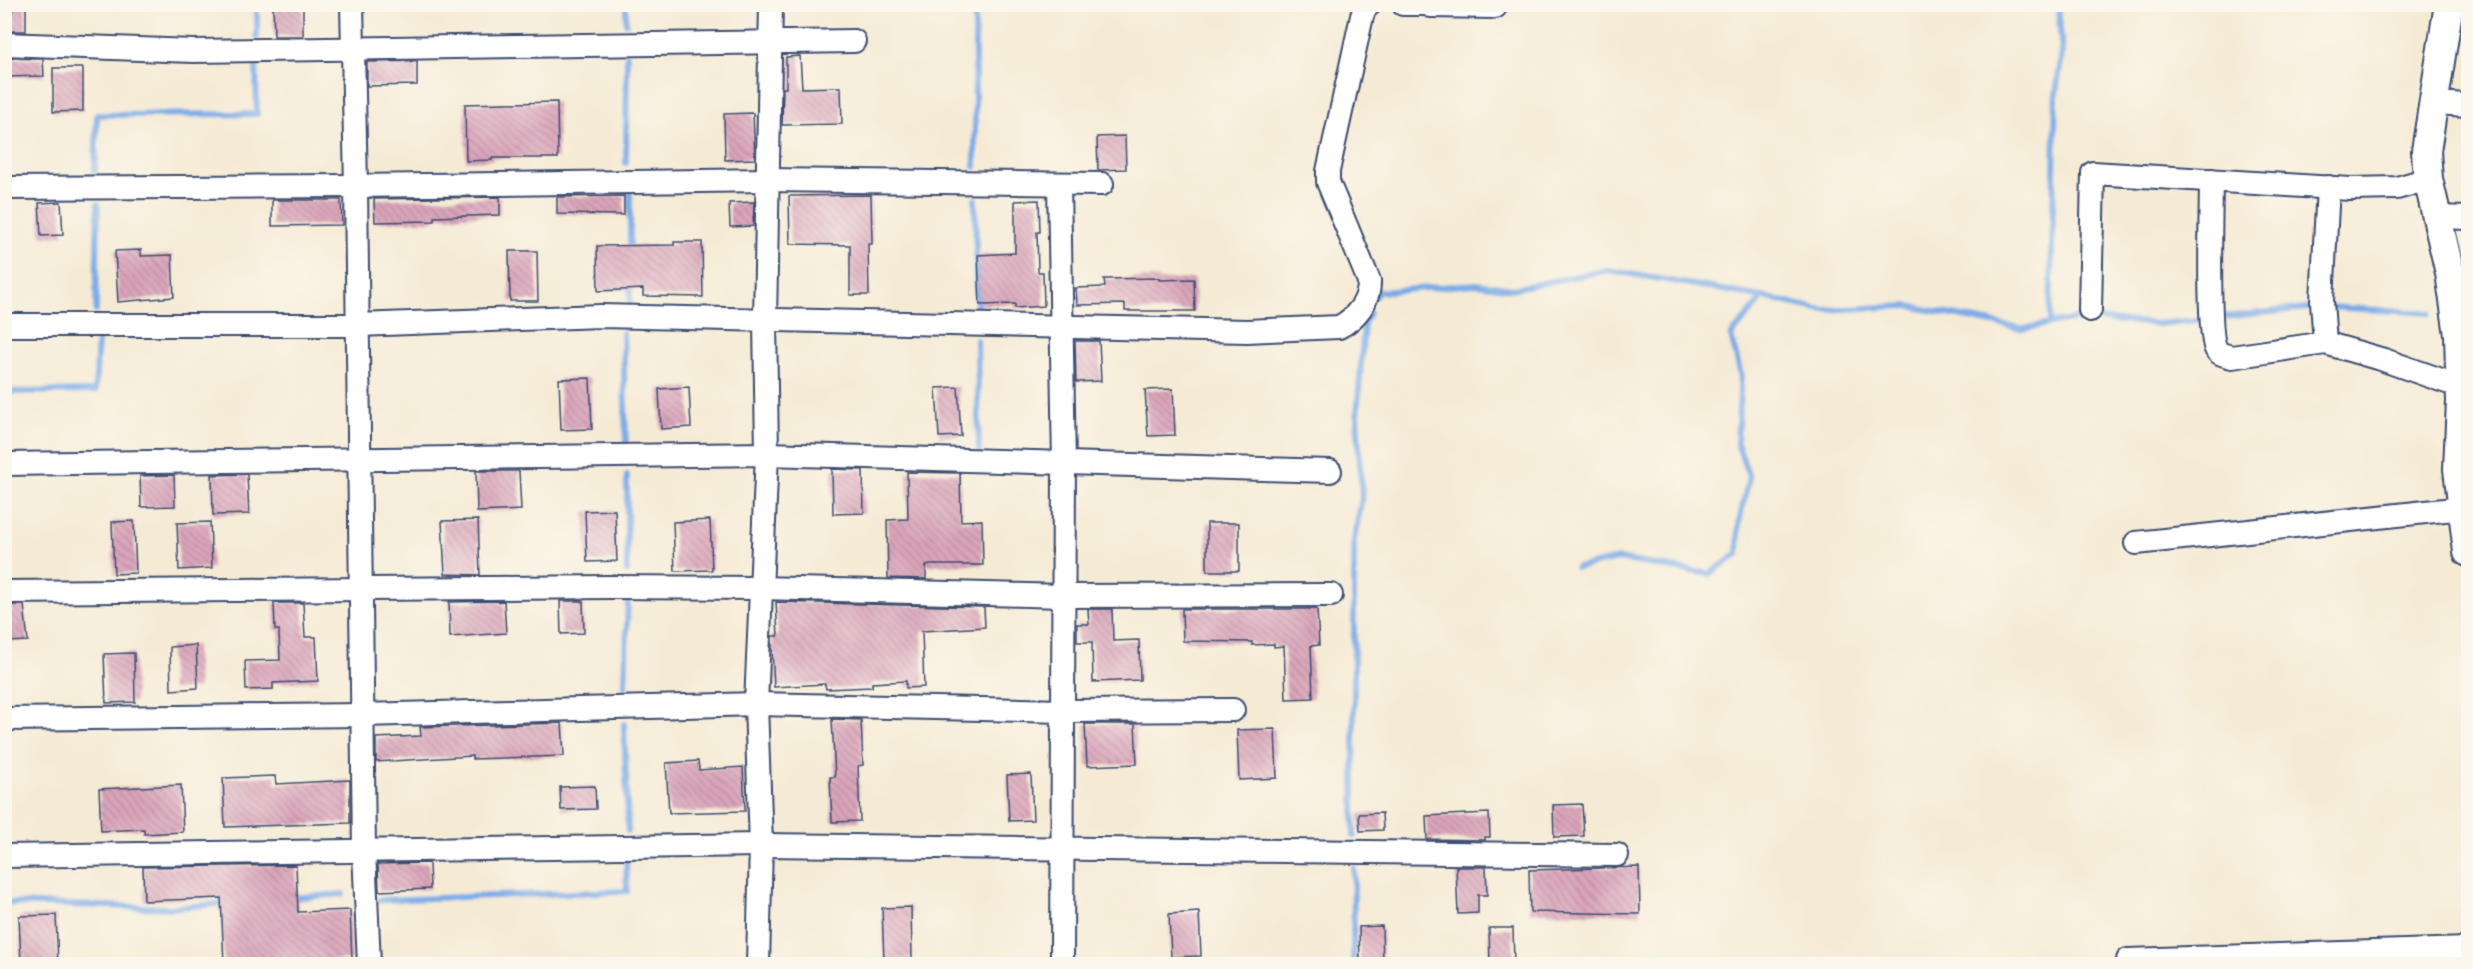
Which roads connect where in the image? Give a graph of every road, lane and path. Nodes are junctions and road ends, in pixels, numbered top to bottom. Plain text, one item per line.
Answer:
1 (352, 4) edge
2 (771, 4) edge
3 (1370, 4) edge
4 (1403, 4) edge
5 (2449, 4) edge
6 (1431, 5) edge
7 (1496, 7) dead end
8 (772, 40) junction
9 (854, 41) dead end
10 (4, 44) edge
11 (352, 48) junction
12 (2433, 104) junction
13 (2469, 105) edge
14 (2428, 179) junction
15 (766, 180) junction
16 (2211, 180) junction
17 (1059, 184) junction
18 (1102, 184) dead end
19 (356, 186) junction
20 (2328, 187) junction
21 (4, 188) edge
22 (2438, 217) junction
23 (2469, 218) edge
24 (2090, 310) dead end
25 (765, 320) junction
26 (2324, 322) junction
27 (4, 325) edge
28 (358, 325) junction
29 (1063, 325) junction
30 (2464, 333) edge
31 (2445, 382) junction
32 (767, 454) junction
33 (360, 458) junction
34 (4, 464) edge
35 (1064, 464) junction
36 (1329, 471) dead end
37 (2444, 510) junction
38 (2136, 543) dead end
39 (2469, 552) edge
40 (760, 588) junction
41 (360, 590) junction
42 (4, 592) edge
43 (1331, 595) dead end
44 (1064, 596) junction
45 (756, 704) junction
46 (1233, 710) dead end
47 (1064, 711) junction
48 (363, 715) junction
49 (4, 719) edge
50 (761, 844) junction
51 (1064, 848) junction
52 (364, 851) junction
53 (1617, 855) dead end
54 (4, 856) edge
55 (2469, 949) edge
56 (2128, 960) dead end
57 (369, 964) edge
58 (759, 964) edge
59 (1062, 964) edge

1 - 11 street
2 - 8 street
3 - 29 street
4 - 6 street
5 - 12 main road
6 - 7 street
8 - 9 street
8 - 11 street
8 - 15 street
10 - 11 street
11 - 19 street
12 - 13 street
12 - 14 main road
14 - 20 street
14 - 22 main road
15 - 17 street
15 - 19 street
15 - 25 street
16 - 20 street
16 - 24 street
16 - 26 street
17 - 18 street
17 - 29 street
19 - 21 street
19 - 28 street
20 - 26 street
22 - 23 street
22 - 30 main road
25 - 28 street
25 - 29 street
25 - 32 street
26 - 31 street
27 - 28 street
28 - 33 street
29 - 35 street
30 - 31 main road
31 - 37 main road
32 - 33 street
32 - 35 street
32 - 40 street
33 - 34 street
33 - 41 street
35 - 36 street
35 - 44 street
37 - 38 street
37 - 39 main road
40 - 41 street
40 - 44 street
40 - 45 street
41 - 42 street
41 - 48 street
43 - 44 street
44 - 47 street
45 - 47 street
45 - 48 street
45 - 50 street
46 - 47 street
47 - 51 street
48 - 49 street
48 - 52 street
50 - 51 street
50 - 52 street
50 - 58 street
51 - 53 street
51 - 59 street
52 - 54 street
52 - 57 street
55 - 56 street

